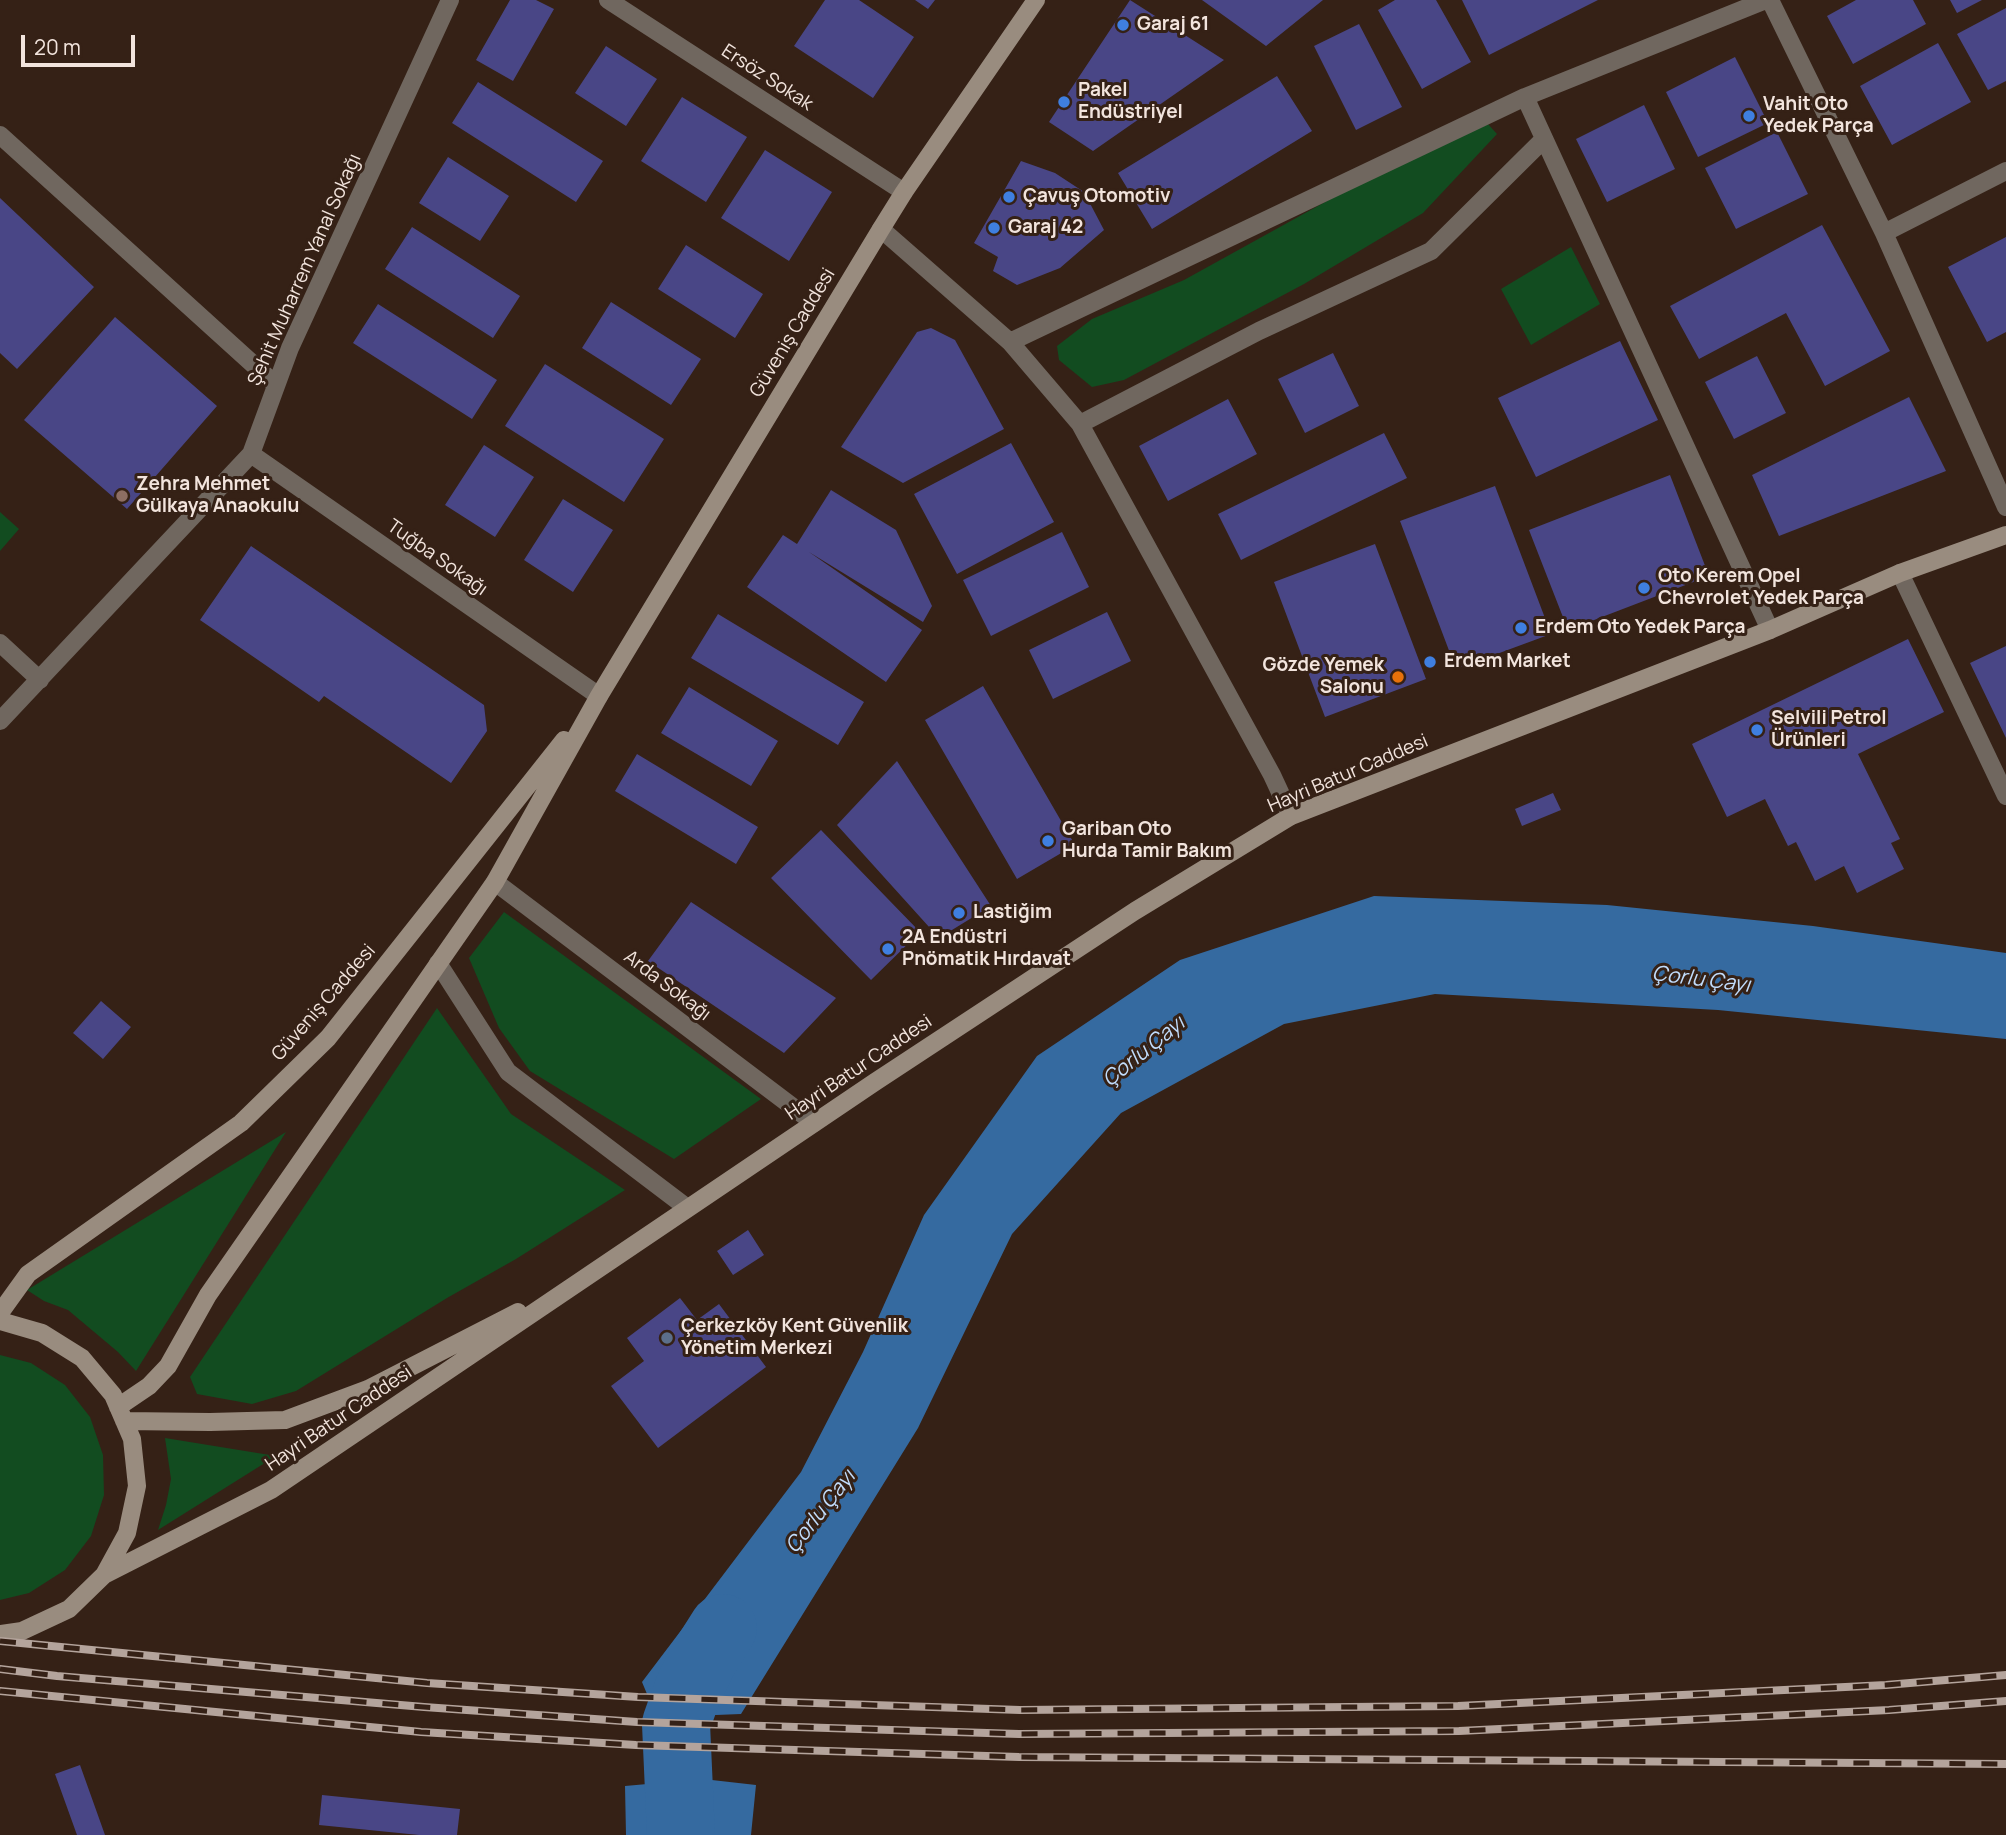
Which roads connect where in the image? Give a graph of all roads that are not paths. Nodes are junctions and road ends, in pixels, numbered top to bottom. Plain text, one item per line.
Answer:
1 (450, 0) edge
2 (608, 0) edge
3 (1036, 0) edge
4 (1768, 0) edge
5 (1525, 97) junction
6 (0, 135) edge
7 (1544, 139) junction
8 (2006, 171) edge
9 (904, 192) junction
10 (881, 229) junction
11 (1884, 233) junction
12 (1010, 342) junction
13 (276, 385) junction
14 (1080, 424) junction
15 (251, 454) junction
16 (2006, 507) edge
17 (2006, 535) edge
18 (1900, 573) junction
19 (1770, 630) junction
20 (0, 643) edge
21 (40, 680) junction
22 (598, 696) junction
23 (0, 721) edge
24 (2006, 796) edge
25 (1292, 816) junction
26 (495, 882) junction
27 (438, 963) junction
28 (814, 1124) junction
29 (686, 1207) junction
30 (587, 1277) junction
31 (0, 1314) edge
32 (0, 1321) edge
33 (121, 1414) junction
34 (104, 1575) junction
35 (22, 1631) junction
36 (0, 1634) edge
37 (0, 1650) edge

1 - 13 street, Şehit Muharrem Yanal Sokağı
2 - 9 street, Ersöz Sokak
3 - 9 main road, Güveniş Caddesi
4 - 5 street
4 - 11 street
5 - 7 street
5 - 12 street
6 - 13 street
7 - 14 street
7 - 19 street
8 - 11 street
9 - 10 main road, Güveniş Caddesi
10 - 12 street
10 - 22 main road, Güveniş Caddesi
11 - 16 street
12 - 14 street
13 - 15 street, Şehit Muharrem Yanal Sokağı
14 - 25 street
15 - 21 street, Şehit Muharrem Yanal Sokağı
15 - 22 street, Tuğba Sokağı
17 - 18 main road, Hayri Batur Caddesi
18 - 19 main road, Hayri Batur Caddesi
18 - 24 street
19 - 25 main road, Hayri Batur Caddesi
20 - 21 street
21 - 23 street, Şehit Muharrem Yanal Sokağı
22 - 26 main road, Güveniş Caddesi
22 - 31 main road, Güveniş Caddesi
25 - 28 main road, Hayri Batur Caddesi
26 - 27 main road, Güveniş Caddesi
26 - 28 street, Arda Sokağı
27 - 29 street
27 - 33 main road, Güveniş Caddesi
28 - 29 main road, Hayri Batur Caddesi
29 - 30 main road, Hayri Batur Caddesi
30 - 33 main road, Hayri Batur Caddesi
30 - 34 main road, Hayri Batur Caddesi
32 - 33 main road
33 - 34 main road
34 - 35 main road
35 - 36 main road
35 - 37 main road

